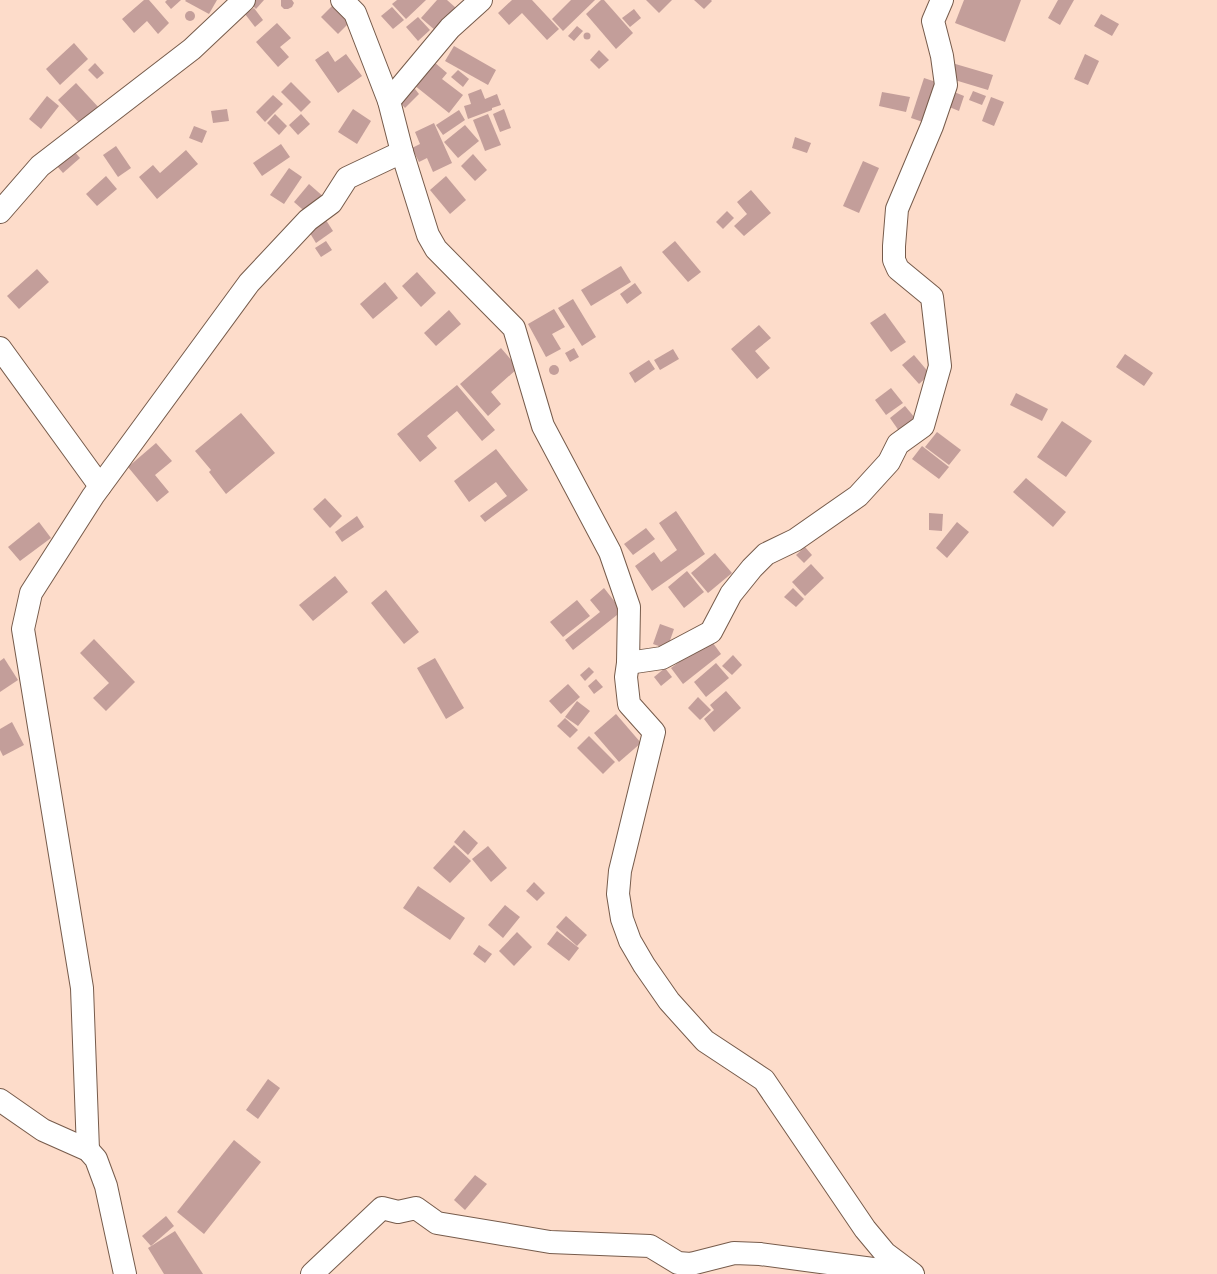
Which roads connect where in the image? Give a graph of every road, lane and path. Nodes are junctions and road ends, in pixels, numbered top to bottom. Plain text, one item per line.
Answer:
1 (244, 0) edge
2 (342, 0) edge
3 (480, 0) edge
4 (942, 0) edge
5 (389, 101) junction
6 (402, 152) junction
7 (0, 212) edge
8 (0, 348) edge
9 (100, 486) junction
10 (628, 663) junction
11 (0, 1100) edge
12 (88, 1150) junction
13 (125, 1274) edge
14 (312, 1274) edge
15 (913, 1274) edge

1 - 7 street
2 - 5 street
3 - 5 street
4 - 10 street
5 - 6 street
6 - 9 street
6 - 10 street
8 - 9 street
9 - 12 street
10 - 15 street
11 - 12 street
12 - 13 street
14 - 15 street

